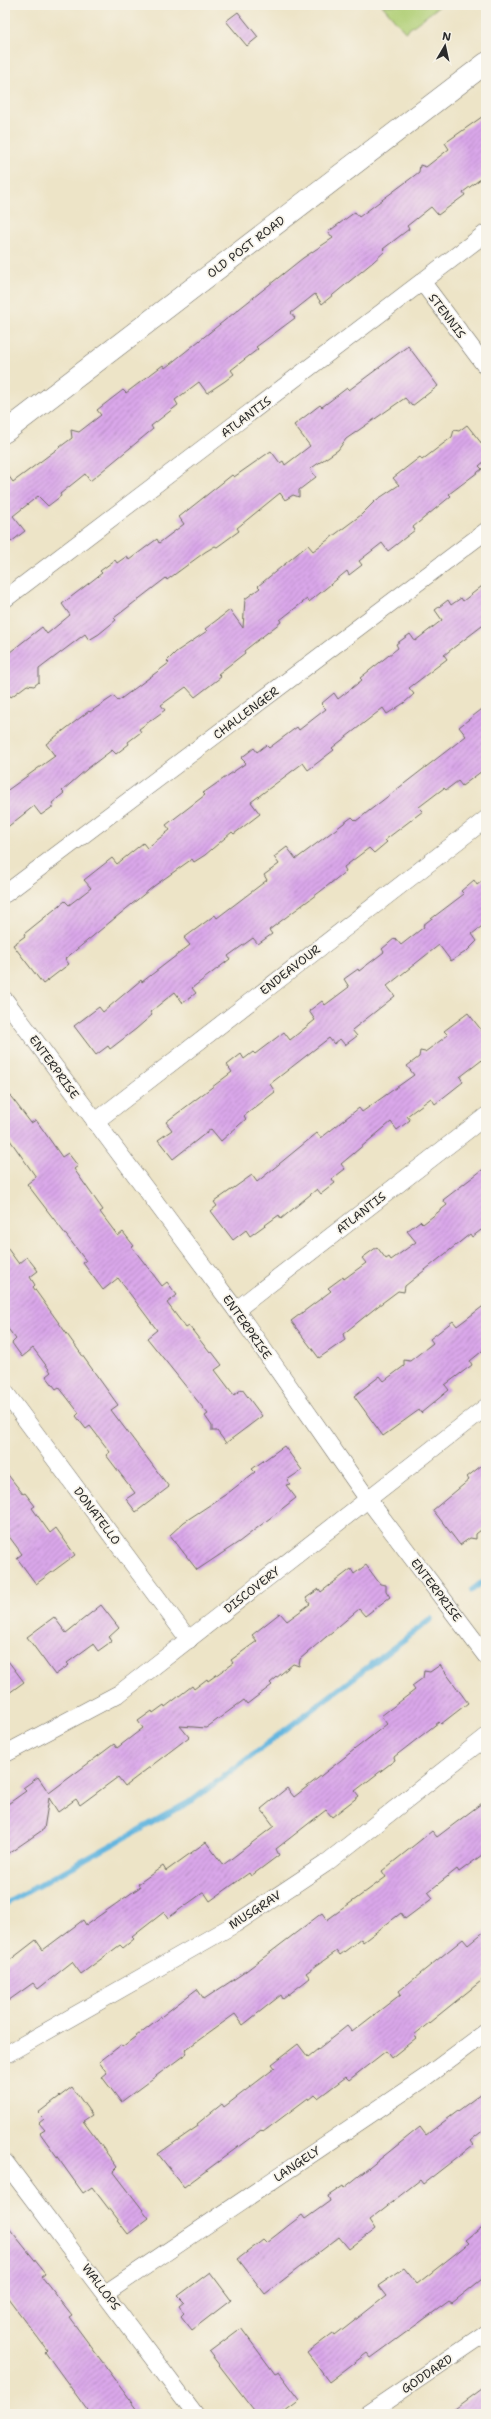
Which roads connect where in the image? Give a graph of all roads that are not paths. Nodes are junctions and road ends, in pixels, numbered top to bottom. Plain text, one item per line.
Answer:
1 (486, 63) edge
2 (486, 233) edge
3 (423, 283) junction
4 (486, 368) edge
5 (5, 432) edge
6 (486, 531) edge
7 (5, 599) edge
8 (486, 819) edge
9 (5, 894) edge
10 (5, 1000) edge
11 (486, 1116) edge
12 (95, 1122) junction
13 (236, 1310) junction
14 (5, 1392) edge
15 (486, 1407) edge
16 (367, 1498) junction
17 (189, 1640) junction
18 (486, 1656) edge
19 (486, 1737) edge
20 (5, 1754) edge
21 (486, 2032) edge
22 (5, 2055) edge
23 (5, 2162) edge
24 (106, 2293) junction
25 (486, 2333) edge
26 (195, 2414) edge
27 (367, 2414) edge

1 - 5 street, OLD POST ROAD
2 - 3 street, ATLANTIS
3 - 4 street, STENNIS
3 - 7 street, ATLANTIS
6 - 9 street, CHALLENGER
8 - 12 street, ENDEAVOUR
10 - 12 street, ENTERPRISE
11 - 13 street, ATLANTIS
12 - 13 street, ENTERPRISE
13 - 16 street, ENTERPRISE
14 - 17 street, DONATELLO
15 - 16 street, DISCOVERY
16 - 17 street, DISCOVERY
16 - 18 street, ENTERPRISE
17 - 20 street, DISCOVERY
19 - 22 street, MUSGRAV
21 - 24 street, LANGELY
23 - 24 street, WALLOPS
24 - 26 street, WALLOPS
25 - 27 street, GODDARD

